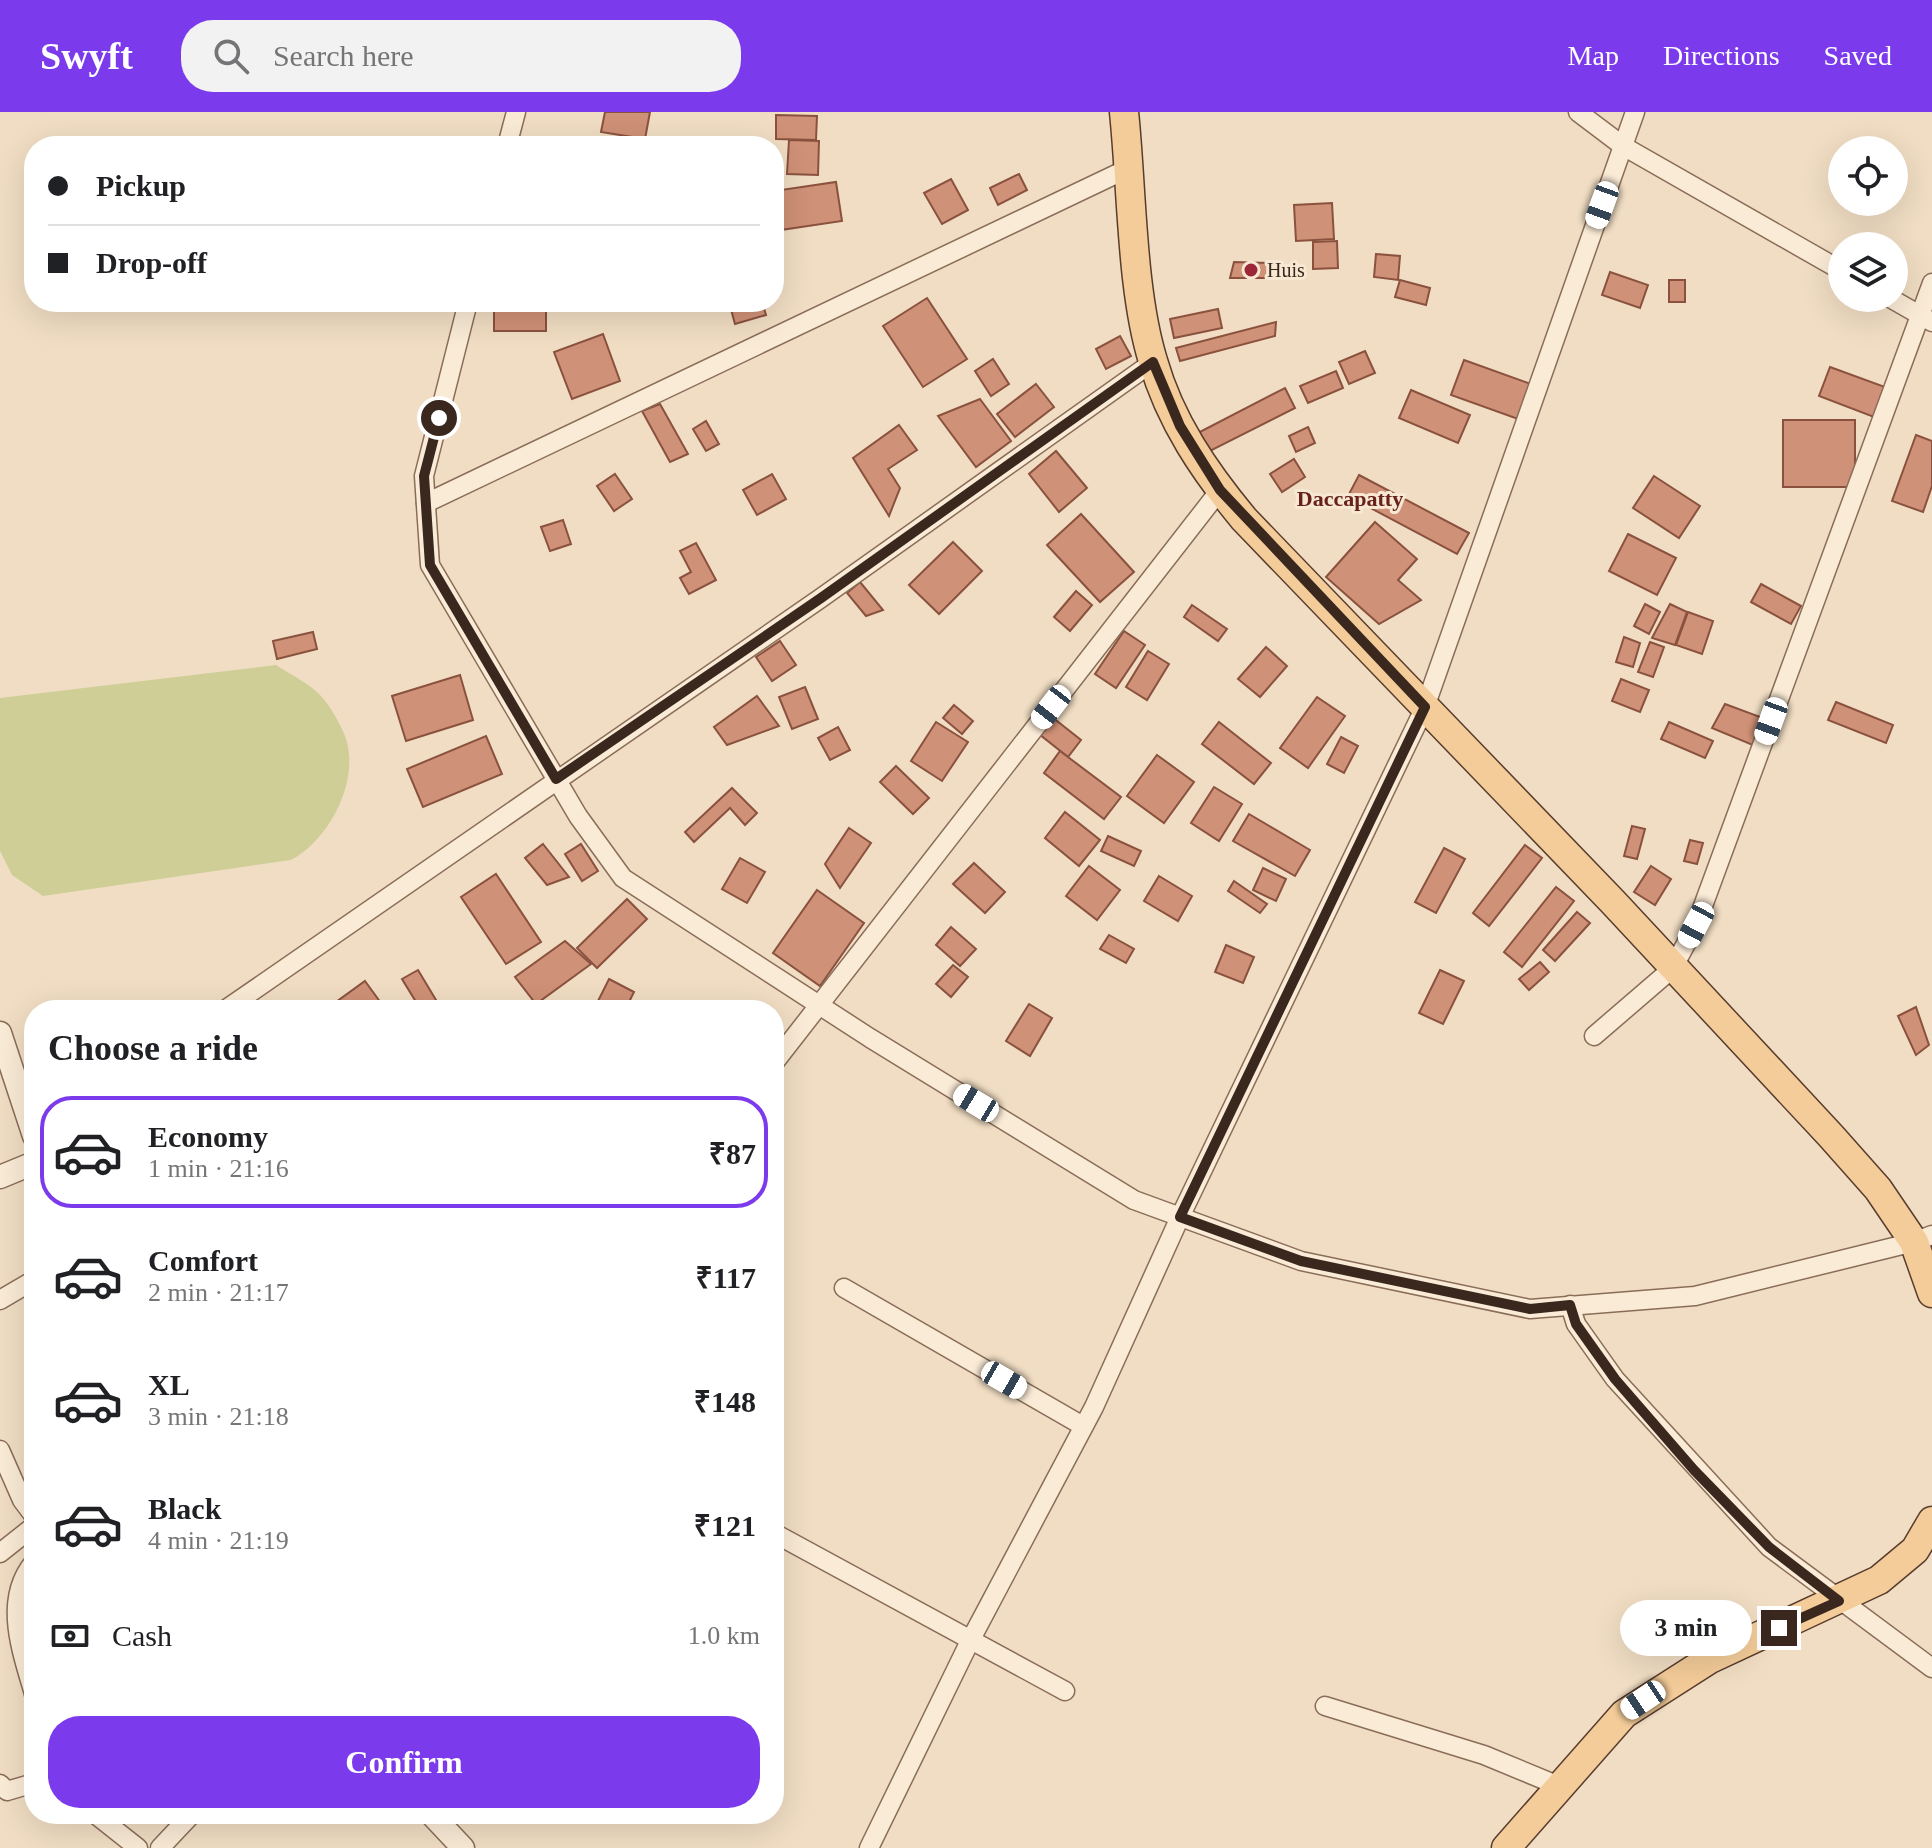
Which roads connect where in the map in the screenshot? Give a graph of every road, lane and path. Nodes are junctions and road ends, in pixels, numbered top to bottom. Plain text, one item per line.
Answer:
1 (516, 112) edge
2 (1124, 112) edge
3 (1578, 112) edge
4 (1635, 112) edge
5 (510, 136) edge
6 (1623, 146) junction
7 (1129, 168) junction
8 (1828, 263) edge
9 (1932, 283) edge
10 (1908, 308) edge
11 (465, 312) edge
12 (1926, 318) edge
13 (1153, 362) junction
14 (1220, 490) junction
15 (426, 503) junction
16 (1425, 707) junction
17 (556, 779) junction
18 (1673, 968) junction
19 (239, 1000) edge
20 (819, 1005) junction
21 (0, 1033) edge
22 (1594, 1036) dead end
23 (784, 1050) edge
24 (24, 1106) edge
25 (24, 1167) edge
26 (0, 1177) edge
27 (1180, 1217) junction
28 (1923, 1238) edge
29 (24, 1286) edge
30 (844, 1288) dead end
31 (1932, 1293) edge
32 (0, 1300) edge
33 (1570, 1305) junction
34 (1083, 1426) junction
35 (0, 1450) edge
36 (24, 1503) edge
37 (1932, 1521) edge
38 (24, 1534) edge
39 (784, 1539) edge
40 (0, 1553) edge
41 (24, 1574) edge
42 (1839, 1601) junction
43 (970, 1641) junction
44 (24, 1658) edge
45 (1932, 1668) edge
46 (1065, 1691) dead end
47 (1325, 1706) dead end
48 (0, 1784) edge
49 (24, 1786) edge
50 (1559, 1786) junction
51 (108, 1824) edge
52 (183, 1824) edge
53 (440, 1824) edge
54 (138, 1848) edge
55 (160, 1848) edge
56 (463, 1848) edge
57 (869, 1848) edge
58 (1506, 1848) edge

1 - 5 street
2 - 7 main road
3 - 6 street
4 - 6 street
6 - 8 street
6 - 16 street
7 - 13 main road
7 - 15 street
9 - 12 street
10 - 12 street
11 - 15 street
12 - 18 street
13 - 14 main road
13 - 17 street
14 - 16 main road
14 - 20 street
15 - 17 street
16 - 18 main road
16 - 27 street
17 - 19 street
17 - 20 street
18 - 22 street
18 - 28 main road
20 - 23 street
20 - 27 street
21 - 24 street
25 - 26 street
27 - 33 street
27 - 34 street
28 - 31 main road
28 - 33 street
29 - 32 street
30 - 34 street
33 - 42 street
34 - 43 street
35 - 36 street
37 - 42 main road
38 - 40 street
39 - 43 street
41 - 44 street
42 - 45 street
42 - 50 main road
43 - 46 street
43 - 57 street
47 - 50 street
48 - 49 street
50 - 58 main road
51 - 54 street
52 - 55 street
53 - 56 street

